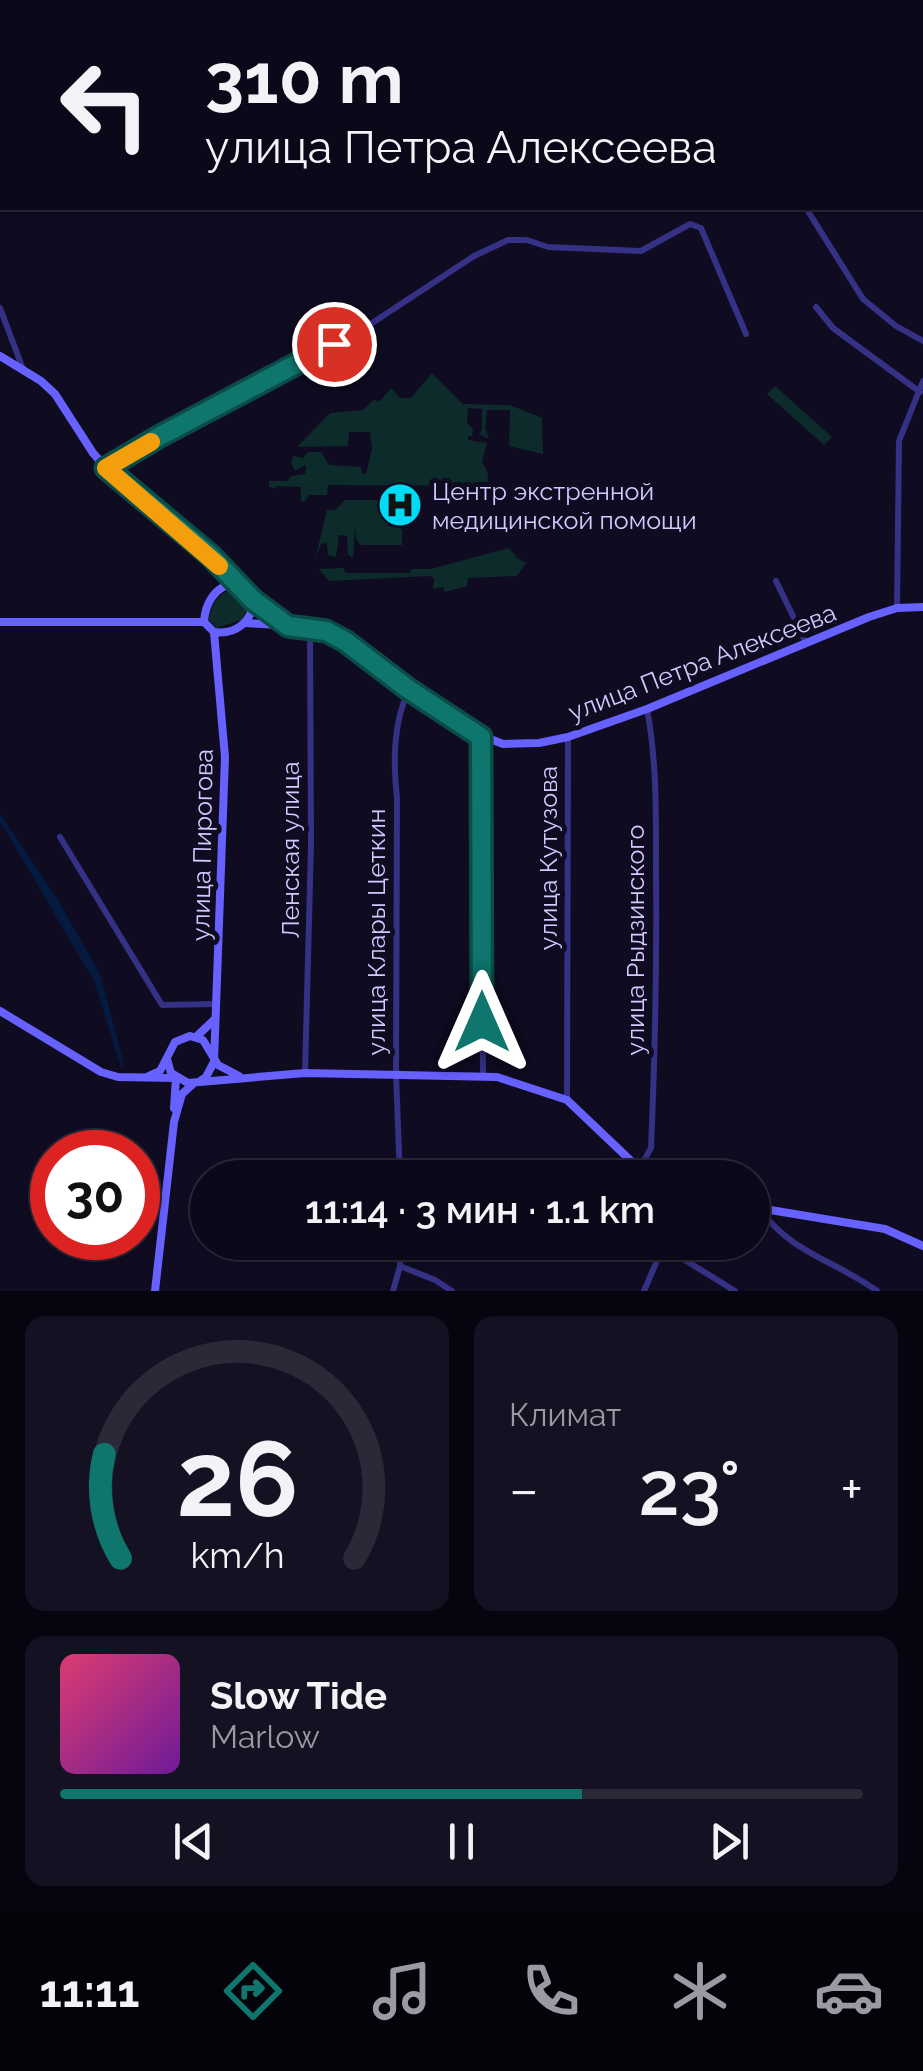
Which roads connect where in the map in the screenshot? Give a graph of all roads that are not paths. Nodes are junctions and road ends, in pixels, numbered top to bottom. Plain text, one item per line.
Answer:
1 (807, 210) edge
2 (816, 307) dead end
3 (0, 308) edge
4 (746, 334) dead end
5 (923, 342) edge
6 (0, 356) edge
7 (22, 370) junction
8 (923, 382) edge
9 (920, 392) junction
10 (106, 468) junction
11 (224, 572) junction
12 (776, 581) dead end
13 (235, 584) junction
14 (220, 588) junction
15 (253, 600) junction
16 (923, 607) edge
17 (897, 608) junction
18 (0, 622) edge
19 (204, 622) junction
20 (246, 623) junction
21 (288, 626) junction
22 (310, 627) junction
23 (214, 632) junction
24 (225, 633) junction
25 (806, 643) junction
26 (217, 644) junction
27 (408, 689) junction
28 (647, 709) junction
29 (568, 736) junction
30 (481, 737) junction
31 (60, 837) dead end
32 (216, 1004) junction
33 (0, 1011) edge
34 (215, 1019) junction
35 (196, 1037) junction
36 (213, 1056) junction
37 (167, 1059) junction
38 (305, 1073) junction
39 (396, 1074) junction
40 (483, 1075) junction
41 (241, 1076) junction
42 (143, 1078) junction
43 (176, 1078) junction
44 (197, 1082) junction
45 (567, 1100) junction
46 (174, 1122) junction
47 (399, 1160) edge
48 (630, 1160) edge
49 (644, 1160) edge
50 (770, 1209) edge
51 (770, 1224) edge
52 (923, 1246) edge
53 (400, 1260) edge
54 (657, 1260) edge
55 (687, 1260) edge
56 (400, 1266) junction
57 (155, 1291) edge
58 (393, 1291) edge
59 (452, 1291) edge
60 (644, 1291) edge
61 (735, 1291) edge
62 (877, 1291) edge

1 - 5 street
2 - 9 street
3 - 7 street
4 - 10 street
6 - 7 street
7 - 10 street
8 - 9 street
9 - 17 street
10 - 11 street
11 - 13 street
11 - 14 street
12 - 25 street
13 - 14 street
13 - 15 street
14 - 19 street
15 - 20 street
15 - 21 street
16 - 17 street, улица Петра Алексеева
17 - 25 street, улица Петра Алексеева
18 - 19 street
19 - 23 street
20 - 21 street, улица Петра Алексеева
20 - 24 street
21 - 22 street, улица Петра Алексеева
22 - 27 street, улица Петра Алексеева
22 - 38 street, Ленская улица
23 - 24 street
23 - 26 street, улица Пирогова
24 - 26 street
25 - 28 street, улица Петра Алексеева
26 - 32 street, улица Пирогова
27 - 30 street, улица Петра Алексеева
27 - 39 street, улица Клары Цеткин
28 - 29 street, улица Петра Алексеева
28 - 49 street, улица Рыдзинского
29 - 30 street, улица Петра Алексеева
29 - 45 street, улица Кутузова
30 - 40 street
31 - 32 street
32 - 34 street, улица Пирогова
33 - 42 street
34 - 35 street
34 - 36 street, улица Пирогова
35 - 36 street
35 - 37 street
36 - 41 street
36 - 44 street
37 - 42 street
37 - 43 street
38 - 39 street
38 - 41 street
39 - 40 street
39 - 47 street, улица Клары Цеткин
40 - 45 street
41 - 44 street
42 - 43 street
43 - 44 street
43 - 46 street
44 - 46 street
45 - 48 street
46 - 57 street
50 - 52 street
51 - 62 street
53 - 56 street
54 - 60 street
55 - 61 street
56 - 58 street
56 - 59 street

